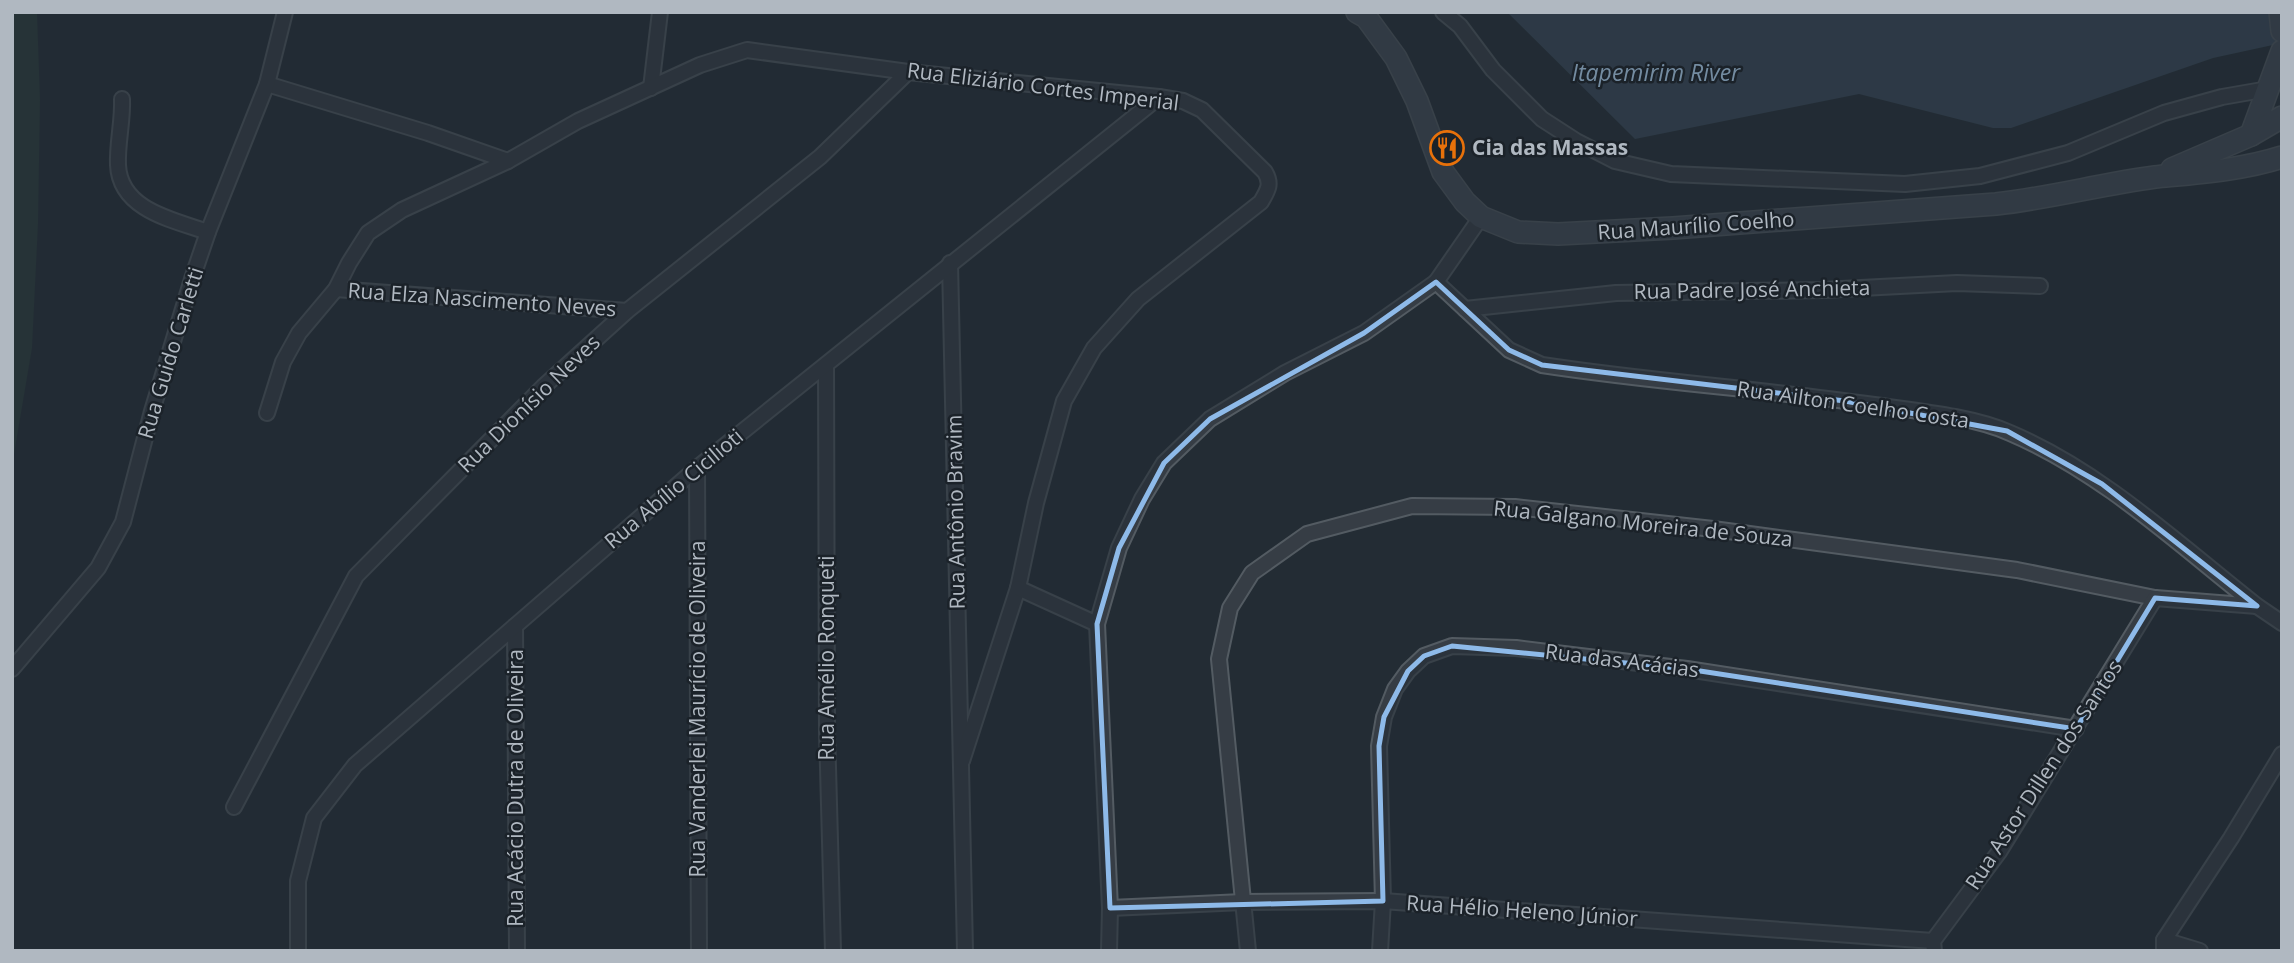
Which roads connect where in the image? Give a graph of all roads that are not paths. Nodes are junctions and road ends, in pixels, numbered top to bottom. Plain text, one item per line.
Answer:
1 (285, 12) edge
2 (660, 12) edge
3 (1357, 12) edge
4 (1443, 12) edge
5 (2280, 12) edge
6 (2282, 31) edge
7 (2282, 51) edge
8 (908, 72) junction
9 (267, 84) junction
10 (651, 88) junction
11 (2268, 89) junction
12 (1159, 97) junction
13 (122, 99) dead end
14 (2282, 117) edge
15 (2282, 126) edge
16 (2251, 135) junction
17 (2282, 143) edge
18 (2282, 158) edge
19 (508, 162) junction
20 (2154, 177) junction
21 (1480, 218) junction
22 (208, 232) junction
23 (950, 264) junction
24 (1436, 282) junction
25 (2040, 286) dead end
26 (336, 289) junction
27 (1465, 309) junction
28 (627, 310) junction
29 (826, 366) junction
30 (267, 413) dead end
31 (697, 468) junction
32 (1017, 589) junction
33 (2155, 597) junction
34 (2256, 606) junction
35 (2282, 623) edge
36 (1097, 624) junction
37 (515, 626) junction
38 (12, 669) edge
39 (2076, 729) junction
40 (2282, 754) edge
41 (962, 761) junction
42 (234, 807) dead end
43 (1383, 901) junction
44 (1243, 902) junction
45 (1110, 908) junction
46 (2164, 945) edge
47 (1933, 946) edge
48 (298, 951) edge
49 (517, 951) edge
50 (699, 951) edge
51 (832, 951) edge
52 (965, 951) edge
53 (1109, 951) edge
54 (1248, 951) edge
55 (1380, 951) edge
56 (2200, 951) edge

1 - 9 street, Rua Guido Carletti
2 - 10 street
3 - 21 main road, Rua Maurílio Coelho
4 - 11 street
5 - 6 main road
7 - 11 main road
8 - 10 street, Rua Eliziário Cortes Imperial
8 - 12 street, Rua Eliziário Cortes Imperial
8 - 28 street, Rua Dionísio Neves
9 - 19 street
9 - 22 street, Rua Guido Carletti
10 - 19 street, Rua Eliziário Cortes Imperial
11 - 16 main road
12 - 23 street, Rua Abílio Cicilioti
12 - 32 street, Rua Eliziário Cortes Imperial
13 - 22 street
14 - 16 main road
15 - 17 main road
16 - 20 main road
18 - 20 main road
19 - 26 street, Rua Eliziário Cortes Imperial
20 - 21 main road, Rua Maurílio Coelho
21 - 24 street
22 - 38 street, Rua Guido Carletti
23 - 29 street, Rua Abílio Cicilioti
23 - 41 street, Rua Antônio Bravim
24 - 27 street, Rua Ailton Coelho Costa
24 - 36 street
25 - 27 street, Rua Padre José Anchieta
26 - 28 street, Rua Elza Nascimento Neves
26 - 30 street, Rua Eliziário Cortes Imperial
27 - 34 street, Rua Ailton Coelho Costa
28 - 42 street, Rua Dionísio Neves
29 - 31 street, Rua Abílio Cicilioti
29 - 51 street, Rua Amélio Ronqueti
31 - 37 street, Rua Abílio Cicilioti
31 - 50 street, Rua Vanderlei Maurício de Oliveira
32 - 36 street
32 - 41 street, Rua Eliziário Cortes Imperial
33 - 34 street, Rua Galgano Moreira de Souza
33 - 39 street, Rua Astor Dillen dos Santos
33 - 44 street, Rua Galgano Moreira de Souza
34 - 35 street, Rua Ailton Coelho Costa
36 - 45 street
37 - 48 street, Rua Abílio Cicilioti
37 - 49 street, Rua Acácio Dutra de Oliveira
39 - 43 street, Rua das Acácias
39 - 47 street, Rua Astor Dillen dos Santos
40 - 46 street
41 - 52 street, Rua Antônio Bravim
43 - 44 street, Rua Hélio Heleno Júnior
43 - 47 street, Rua Hélio Heleno Júnior
43 - 55 street
44 - 45 street, Rua Hélio Heleno Júnior
44 - 54 street, Rua Galgano Moreira de Souza
45 - 53 street
46 - 56 street

